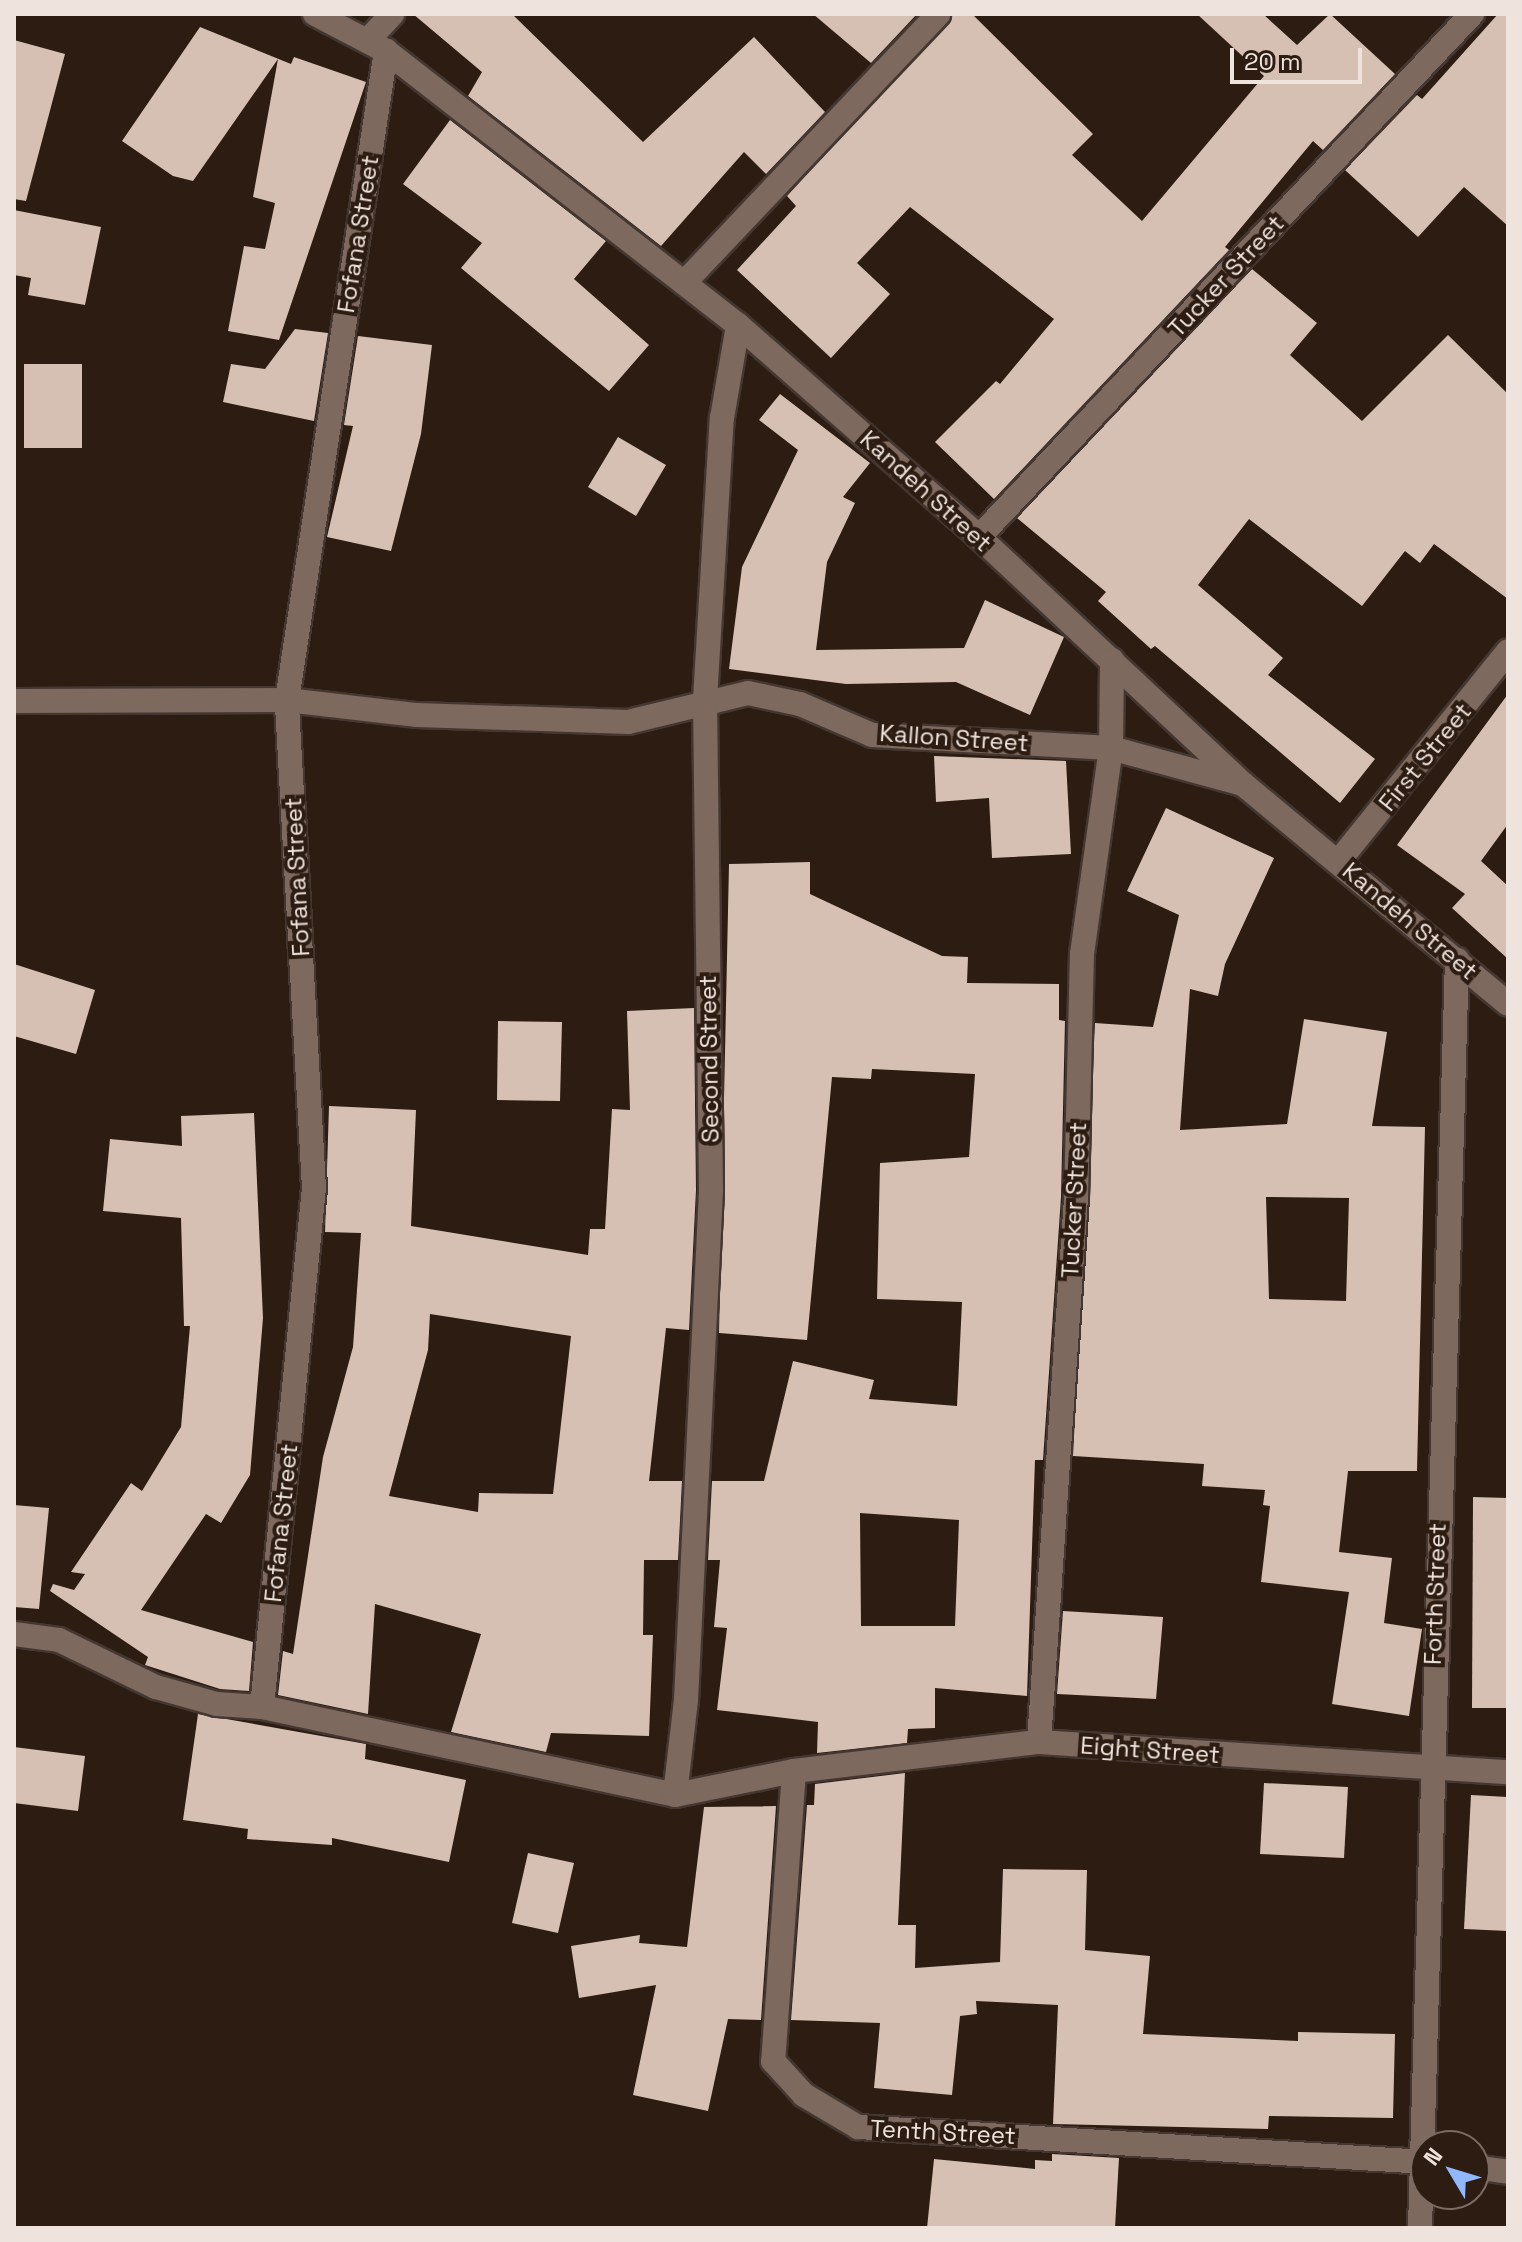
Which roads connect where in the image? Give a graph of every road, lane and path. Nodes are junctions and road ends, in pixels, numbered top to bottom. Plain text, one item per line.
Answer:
1 (315, 14) edge
2 (392, 14) edge
3 (938, 14) edge
4 (1472, 14) edge
5 (378, 45) junction
6 (684, 283) junction
7 (738, 325) junction
8 (979, 537) junction
9 (1508, 651) edge
10 (1112, 660) junction
11 (287, 700) junction
12 (705, 700) junction
13 (14, 701) edge
14 (1111, 748) junction
15 (1243, 784) junction
16 (1338, 862) junction
17 (1457, 960) junction
18 (1508, 1004) edge
19 (14, 1634) edge
20 (262, 1707) junction
21 (1039, 1742) junction
22 (1429, 1768) junction
23 (794, 1771) junction
24 (1508, 1772) edge
25 (675, 1795) junction
26 (1423, 2130) edge
27 (1410, 2160) edge

1 - 5 street, Kandeh Street
2 - 5 street
3 - 6 street
4 - 8 street, Tucker Street
5 - 6 street, Kandeh Street
5 - 11 street, Fofana Street
6 - 7 street, Kandeh Street
7 - 8 street, Kandeh Street
7 - 12 street, Second Street
8 - 10 street, Kandeh Street
9 - 16 street, First Street
10 - 14 street, Tucker Street
10 - 15 street, Kandeh Street
11 - 12 street, Kallon Street
11 - 13 street, Kallon Street
11 - 20 street, Fofana Street
12 - 14 street, Kallon Street
12 - 25 street, Second Street
14 - 15 street, Kallon Street
14 - 21 street, Tucker Street
15 - 16 street, Kandeh Street
16 - 17 street, Kandeh Street
17 - 18 street, Kandeh Street
17 - 22 street, Forth Street
19 - 20 street
20 - 25 street
21 - 22 street, Eight Street
21 - 23 street, Eight Street
22 - 24 street, Eight Street
22 - 26 street, Forth Street
23 - 25 street, Eight Street
23 - 27 street, Tenth Street

